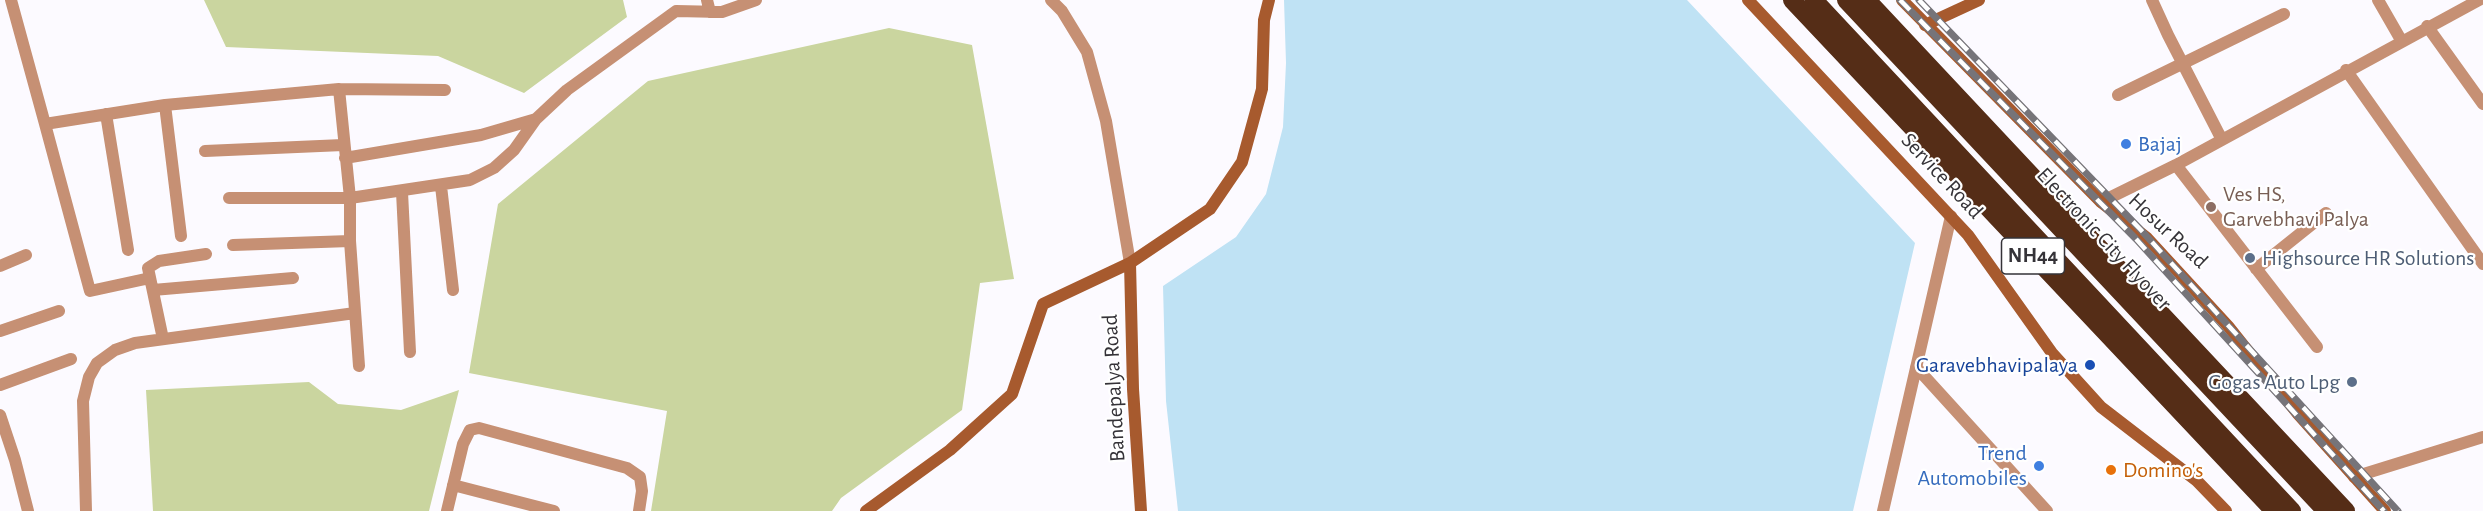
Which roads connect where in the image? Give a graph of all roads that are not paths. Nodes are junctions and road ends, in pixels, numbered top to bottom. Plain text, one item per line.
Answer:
1 (9, 0) edge
2 (756, 0) edge
3 (1269, 0) edge
4 (1748, 0) edge
5 (1792, 0) edge
6 (1814, 0) edge
7 (1846, 0) edge
8 (1868, 0) edge
9 (1902, 0) edge
10 (1979, 0) edge
11 (2152, 0) edge
12 (2378, 0) edge
13 (2479, 0) edge
14 (1055, 1) edge
15 (0, 2) edge
16 (708, 6) edge
17 (2284, 14) dead end
18 (1925, 25) junction
19 (2427, 26) junction
20 (2401, 40) junction
21 (2182, 63) junction
22 (2346, 70) junction
23 (339, 89) junction
24 (445, 90) dead end
25 (2118, 95) dead end
26 (2483, 104) edge
27 (165, 105) junction
28 (106, 114) junction
29 (536, 119) junction
30 (45, 124) junction
31 (2222, 138) junction
32 (343, 145) junction
33 (205, 151) dead end
34 (345, 158) junction
35 (2176, 165) junction
36 (441, 186) junction
37 (402, 192) junction
38 (229, 198) dead end
39 (350, 198) junction
40 (2101, 202) junction
41 (2326, 213) dead end
42 (1951, 216) junction
43 (181, 236) dead end
44 (350, 241) junction
45 (233, 245) dead end
46 (128, 250) dead end
47 (206, 254) dead end
48 (26, 255) dead end
49 (1130, 263) junction
50 (2483, 264) edge
51 (0, 266) edge
52 (2256, 269) junction
53 (293, 278) dead end
54 (151, 284) junction
55 (453, 290) dead end
56 (59, 311) dead end
57 (355, 313) junction
58 (0, 331) edge
59 (163, 339) junction
60 (2317, 347) dead end
61 (410, 352) dead end
62 (71, 359) dead end
63 (359, 366) dead end
64 (1916, 367) junction
65 (0, 385) edge
66 (0, 415) edge
67 (2483, 437) edge
68 (2354, 477) junction
69 (453, 485) junction
70 (1885, 510) edge
71 (28, 511) edge
72 (86, 511) edge
73 (447, 511) edge
74 (554, 511) edge
75 (639, 511) edge
76 (866, 511) edge
77 (1141, 511) edge
78 (2047, 511) edge
79 (2226, 511) edge
80 (2274, 511) edge
81 (2292, 511) edge
82 (2326, 511) edge
83 (2346, 511) edge
84 (2385, 511) edge

1 - 15 street
1 - 30 street
2 - 16 street
3 - 49 street
4 - 42 street, Service Road
5 - 80 highway, NH44
6 - 81 highway
7 - 82 highway, Electronic City Flyover
8 - 83 highway, NH44
9 - 18 street, Hosur Road
10 - 18 street
11 - 21 street
12 - 20 street
13 - 19 street
14 - 49 street
16 - 29 street
17 - 21 street
18 - 40 street, Hosur Road
19 - 20 street
19 - 26 street
20 - 22 street
21 - 25 street
21 - 31 street
22 - 31 street
22 - 50 street
23 - 24 street
23 - 27 street
23 - 32 street
27 - 28 street
27 - 43 street
28 - 30 street
28 - 46 street
29 - 34 street
29 - 36 street
30 - 54 street
31 - 35 street
32 - 33 street
32 - 34 street
34 - 39 street
35 - 40 street
35 - 52 street
36 - 37 street
36 - 55 street
37 - 39 street
37 - 61 street
38 - 39 street
39 - 44 street
40 - 68 street, Hosur Road
41 - 52 street
42 - 64 street
42 - 79 street, Service Road
44 - 45 street
44 - 57 street
47 - 54 street
48 - 51 street
49 - 76 street
49 - 77 street, Bandepalya Road
52 - 60 street
53 - 54 street
54 - 59 street
56 - 58 street
57 - 59 street
57 - 63 street
59 - 72 street
62 - 65 street
64 - 70 street
64 - 78 street
66 - 71 street
67 - 68 street
68 - 84 street, Hosur Road
69 - 73 street
69 - 74 street
69 - 75 street

